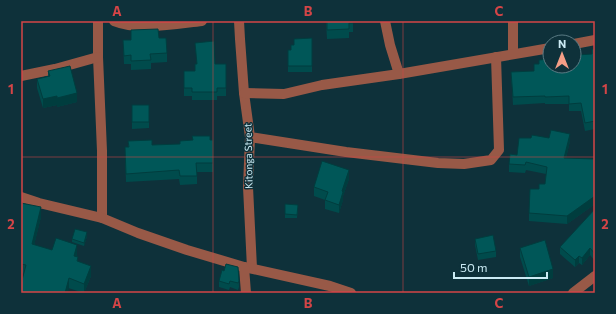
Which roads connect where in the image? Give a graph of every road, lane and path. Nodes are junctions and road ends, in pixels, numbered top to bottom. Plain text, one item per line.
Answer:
1 (98, 21) edge
2 (114, 21) edge
3 (202, 21) edge
4 (239, 21) edge
5 (385, 21) edge
6 (513, 21) edge
7 (595, 40) edge
8 (582, 42) edge
9 (542, 49) edge
10 (513, 54) junction
11 (98, 57) junction
12 (496, 57) junction
13 (399, 74) junction
14 (21, 76) edge
15 (244, 93) junction
16 (250, 137) junction
17 (21, 197) edge
18 (102, 218) junction
19 (248, 267) junction
20 (595, 276) edge
21 (246, 293) edge
22 (351, 293) edge
23 (573, 293) edge

1 - 11 street
2 - 3 street
4 - 15 street, Kitonga Street
5 - 13 street
6 - 10 street
7 - 8 street
9 - 10 street
10 - 12 street
11 - 14 street
11 - 18 street
12 - 13 street
12 - 16 street
13 - 15 street
15 - 16 street, Kitonga Street
16 - 19 street, Kitonga Street
17 - 18 street
18 - 19 street
19 - 21 street, Kitonga Street
19 - 22 street
20 - 23 street

